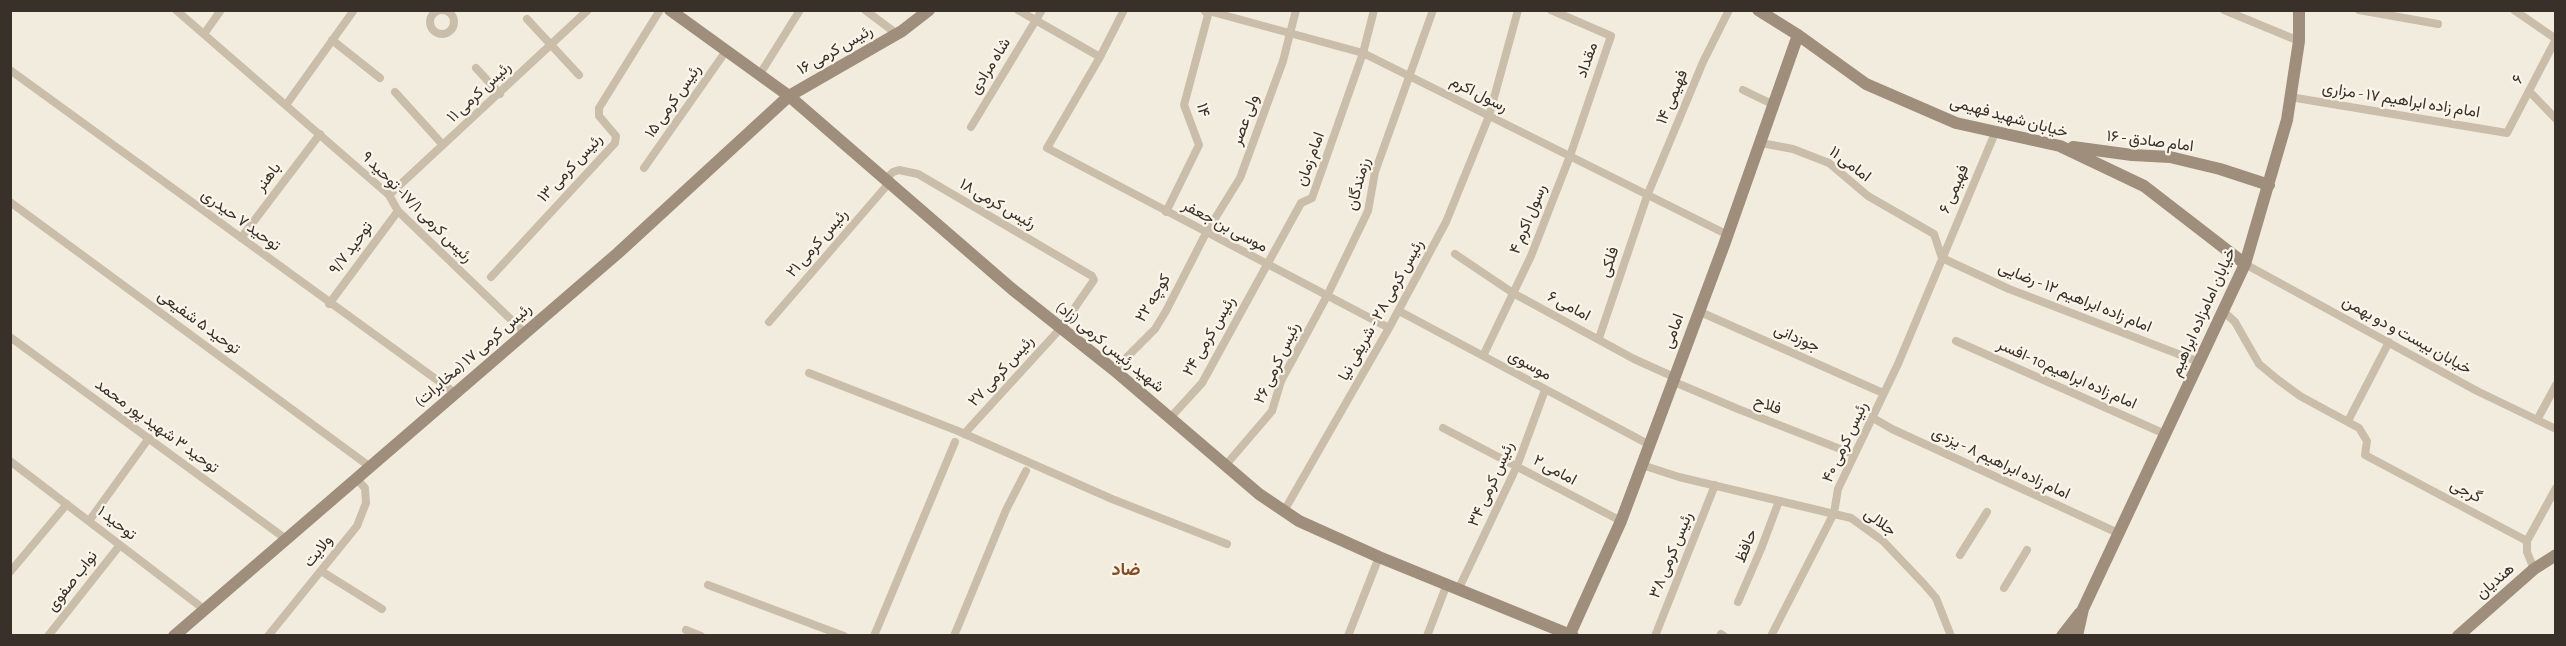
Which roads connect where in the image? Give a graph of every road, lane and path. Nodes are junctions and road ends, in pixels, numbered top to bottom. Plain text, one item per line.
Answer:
1 (176, 10) edge
2 (221, 10) edge
3 (354, 10) edge
4 (588, 10) edge
5 (660, 10) edge
6 (800, 10) edge
7 (865, 10) edge
8 (929, 10) edge
9 (1018, 10) edge
10 (1042, 10) edge
11 (1124, 10) edge
12 (1205, 10) edge
13 (1296, 10) edge
14 (1374, 10) edge
15 (1433, 10) edge
16 (1518, 10) edge
17 (1551, 10) edge
18 (1729, 10) edge
19 (1758, 10) edge
20 (2224, 10) edge
21 (2299, 10) edge
22 (2359, 10) edge
23 (2514, 10) edge
24 (677, 13) edge
25 (528, 19) dead end
26 (1035, 21) junction
27 (2438, 24) dead end
28 (1290, 33) junction
29 (204, 34) junction
30 (897, 34) junction
31 (1798, 35) junction
32 (2556, 39) edge
33 (332, 40) junction
34 (2299, 41) junction
35 (552, 45) junction
36 (726, 51) junction
37 (1363, 53) junction
38 (1100, 57) junction
39 (476, 68) dead end
40 (10, 70) edge
41 (760, 74) junction
42 (579, 75) dead end
43 (1408, 75) junction
44 (380, 78) dead end
45 (1743, 90) dead end
46 (2529, 90) junction
47 (395, 92) dead end
48 (500, 94) junction
49 (789, 96) junction
50 (2290, 97) junction
51 (286, 105) junction
52 (1774, 105) junction
53 (1489, 116) junction
54 (2556, 119) edge
55 (971, 127) dead end
56 (1995, 133) junction
57 (2507, 133) joint
58 (320, 134) junction
59 (1761, 143) junction
60 (443, 145) junction
61 (2060, 146) junction
62 (1570, 156) junction
63 (644, 168) dead end
64 (887, 182) junction
65 (2269, 185) junction
66 (389, 195) junction
67 (1647, 196) junction
68 (10, 202) edge
69 (398, 211) junction
70 (1166, 212) junction
71 (1206, 233) junction
72 (1728, 235) junction
73 (241, 238) junction
74 (1455, 254) dead end
75 (1942, 258) junction
76 (2245, 264) junction
77 (1267, 265) junction
78 (491, 277) dead end
79 (1094, 280) joint
80 (1513, 293) junction
81 (1327, 296) junction
82 (329, 304) junction
83 (2223, 310) junction
84 (1399, 311) junction
85 (1698, 311) junction
86 (769, 322) dead end
87 (1389, 328) junction
88 (1060, 329) junction
89 (525, 333) junction
90 (10, 337) edge
91 (1599, 338) junction
92 (1956, 341) dead end
93 (2389, 342) junction
94 (1483, 356) junction
95 (2199, 362) junction
96 (1114, 370) junction
97 (809, 373) dead end
98 (1673, 379) junction
99 (2556, 384) edge
100 (1545, 390) junction
101 (455, 393) junction
102 (1883, 393) junction
103 (1171, 417) junction
104 (1873, 418) junction
105 (2537, 420) junction
106 (2348, 421) junction
107 (1443, 428) dead end
108 (2556, 429) edge
109 (964, 434) junction
110 (2165, 434) junction
111 (148, 438) junction
112 (955, 442) dead end
113 (1648, 444) junction
114 (1853, 454) junction
115 (10, 461) edge
116 (1642, 465) junction
117 (369, 466) junction
118 (1225, 466) junction
119 (1517, 466) junction
120 (1026, 471) dead end
121 (356, 478) junction
122 (1715, 485) junction
123 (2556, 488) edge
124 (1779, 501) junction
125 (67, 504) junction
126 (1284, 511) junction
127 (1987, 512) dead end
128 (1834, 513) junction
129 (89, 520) junction
130 (1621, 521) junction
131 (2118, 533) junction
132 (286, 539) junction
133 (2528, 541) junction
134 (120, 544) junction
135 (1227, 544) dead end
136 (2027, 550) dead end
137 (1960, 555) dead end
138 (2556, 555) edge
139 (1379, 557) junction
140 (2534, 569) junction
141 (321, 571) junction
142 (10, 572) edge
143 (708, 585) dead end
144 (1453, 586) junction
145 (2004, 588) dead end
146 (1738, 602) dead end
147 (382, 609) dead end
148 (2083, 609) junction
149 (205, 610) junction
150 (686, 630) dead end
151 (271, 635) edge
152 (1571, 635) edge
153 (48, 636) edge
154 (174, 636) edge
155 (701, 636) edge
156 (844, 636) edge
157 (874, 636) edge
158 (954, 636) edge
159 (1348, 636) edge
160 (1427, 636) edge
161 (1655, 636) edge
162 (1771, 636) edge
163 (1951, 636) edge
164 (2062, 636) edge
165 (2077, 636) edge
166 (2458, 636) edge

1 - 29 street, رئیس کرمی ۱۷/۱- توحید ۹
2 - 29 street
3 - 33 street
4 - 35 street, رئیس کرمی ۱۱
5 - 78 street, رئیس کرمی ۱۳
6 - 41 street
7 - 30 street
8 - 30 street, رئیس کرمی ۱۶
9 - 26 street
10 - 26 street, شاه مرادی
11 - 38 street
12 - 28 street, رسول اکرم
12 - 70 street, ۱۴
13 - 28 street, ولی عصر
14 - 37 street, امام زمان
15 - 43 street, رزمندگان
16 - 53 street, رئیس کرمی ۲۸ - شریفی نیا
17 - 62 street, مقداد
18 - 67 street, فهیمی ۱۴
19 - 31 street, خیابان شهید فهیمی
20 - 34 street
21 - 34 street, خیابان امامزاده ابراهیم
22 - 27 street
23 - 32 street
24 - 36 street, شهید رئیس کرمی (زاد)
25 - 35 street
26 - 38 street
26 - 55 street, شاه مرادی
28 - 37 street, رسول اکرم
28 - 71 street, ولی عصر
29 - 51 street, رئیس کرمی ۱۷/۱- توحید ۹
30 - 49 street, رئیس کرمی ۱۶
31 - 52 street, امامی
31 - 56 street, خیابان شهید فهیمی
32 - 46 street, ۶
33 - 44 street
33 - 51 street
34 - 50 street, خیابان امامزاده ابراهیم
35 - 42 street
35 - 48 street, رئیس کرمی ۱۱
36 - 41 street, شهید رئیس کرمی (زاد)
36 - 63 street, رئیس کرمی ۱۵
37 - 43 street, رسول اکرم
37 - 77 street, امام زمان
38 - 70 street, موسی بن جعفر
39 - 48 street
40 - 73 street, توحید ۷ حیدری
41 - 49 street, شهید رئیس کرمی (زاد)
43 - 53 street, رسول اکرم
43 - 81 street, رزمندگان
45 - 52 street
46 - 54 street
46 - 57 street, ۶
47 - 60 street
48 - 60 street, رئیس کرمی ۱۱
49 - 64 street, شهید رئیس کرمی (زاد)
49 - 89 street, رئیس کرمی ۱۷ (مخابرات)
50 - 57 street, امام زاده ابراهیم ۱۷ - مزاری
50 - 65 street, خیابان امامزاده ابراهیم
51 - 58 street, رئیس کرمی ۱۷/۱- توحید ۹
52 - 59 street, امامی
53 - 62 street, رسول اکرم
53 - 84 street, رئیس کرمی ۲۸ - شریفی نیا
56 - 61 street, خیابان شهید فهیمی
56 - 75 street, فهیمی ۶
58 - 66 street, رئیس کرمی ۱۷/۱- توحید ۹
58 - 73 street, باهنر
59 - 72 street, امامی
59 - 75 street, امامی ۱۱
60 - 66 street, رئیس کرمی ۱۱
61 - 65 street, ۱۶ - امام صادق
61 - 76 street, خیابان شهید فهیمی
62 - 67 street, رسول اکرم
62 - 80 street, رسول اکرم ۴
64 - 79 street, رئیس کرمی ۱۸
64 - 86 street, رئیس کرمی ۲۱
64 - 88 street, شهید رئیس کرمی (زاد)
65 - 76 street, خیابان امامزاده ابراهیم
66 - 69 street, رئیس کرمی ۱۷/۱- توحید ۹
67 - 72 street, رسول اکرم
67 - 91 street, فلکی
68 - 117 street, توحید ۵ شفیعی
69 - 82 street, توحید ۹/۷
69 - 89 street, رئیس کرمی ۱۷/۱- توحید ۹
70 - 71 street, موسی بن جعفر
71 - 77 street, موسی بن جعفر
71 - 96 street, کوچه ۲۲
72 - 85 street, امامی
73 - 82 street, توحید ۷ حیدری
74 - 80 street, امامی ۶
75 - 95 street, امام زاده ابراهیم ۱۲ - رضایی
75 - 102 street, رئیس کرمی ۴۰
76 - 83 street, خیابان امامزاده ابراهیم
76 - 93 street, خیابان بیست و دو بهمن
77 - 81 street, موسی بن جعفر
77 - 103 street, رئیس کرمی ۲۴
79 - 88 street, رئیس کرمی ۲۷
80 - 91 street, امامی ۶
80 - 94 street, رسول اکرم ۴
81 - 87 street, موسی بن جعفر
81 - 118 street, رئیس کرمی ۲۶
82 - 101 street, توحید ۷ حیدری
83 - 95 street, خیابان امامزاده ابراهیم
83 - 106 street
84 - 87 street, رئیس کرمی ۲۸ - شریفی نیا
84 - 94 street, موسوی
85 - 98 street, امامی
85 - 102 street, جوزدانی
87 - 126 street, رئیس کرمی ۲۸ - شریفی نیا
88 - 96 street, شهید رئیس کرمی (زاد)
88 - 109 street, رئیس کرمی ۲۷
89 - 101 street, رئیس کرمی ۱۷ (مخابرات)
90 - 111 street, توحید ۳ شهيد پور محمد
91 - 98 street, امامی ۶
92 - 110 street, امام زاده ابراهیم10 -افسر
93 - 105 street, خیابان بیست و دو بهمن
93 - 106 street
94 - 100 street, موسوی
95 - 110 street, خیابان امامزاده ابراهیم
96 - 103 street, شهید رئیس کرمی (زاد)
97 - 109 street
98 - 113 street, امامی
98 - 114 street, فلاح
99 - 105 street
100 - 113 street, موسوی
100 - 119 street, رئیس کرمی ۳۴
101 - 117 street, رئیس کرمی ۱۷ (مخابرات)
102 - 104 street, رئیس کرمی ۴۰
103 - 118 street, شهید رئیس کرمی (زاد)
104 - 114 street, رئیس کرمی ۴۰
104 - 131 street, امام زاده ابراهیم ۸ - یزدی
105 - 108 street, خیابان بیست و دو بهمن
106 - 133 street, گرجی
107 - 119 street, امامی ۲
109 - 135 street
110 - 131 street, خیابان امامزاده ابراهیم
111 - 129 street
111 - 132 street, توحید ۳ شهيد پور محمد
112 - 157 street
113 - 116 street, امامی
114 - 128 street, رئیس کرمی ۴۰
115 - 125 street, توحید ۱
116 - 122 street, جلالی
116 - 130 street, امامی
117 - 121 street, رئیس کرمی ۱۷ (مخابرات)
118 - 126 street, شهید رئیس کرمی (زاد)
119 - 130 street, امامی ۲
119 - 144 street, رئیس کرمی ۳۴
120 - 158 street
121 - 132 street, رئیس کرمی ۱۷ (مخابرات)
121 - 141 street, ولایت
122 - 124 street, جلالی
122 - 161 street, رئیس کرمی ۳۸
123 - 133 street
124 - 128 street, جلالی
124 - 146 street, حافظ
125 - 129 street, توحید ۱
125 - 142 street
126 - 139 street, شهید رئیس کرمی (زاد)
127 - 137 street
128 - 162 street, رئیس کرمی ۴۰
128 - 163 street, جلالی
129 - 134 street, توحید ۱
130 - 152 street, امامی
131 - 148 street, خیابان امامزاده ابراهیم
132 - 149 street, رئیس کرمی ۱۷ (مخابرات)
133 - 140 street
134 - 149 street, توحید ۱
134 - 153 street, نواب صفوی
136 - 145 street
138 - 140 street, هندیان
139 - 144 street, شهید رئیس کرمی (زاد)
139 - 159 street
140 - 166 street, هندیان
141 - 147 street
141 - 151 street, ولایت
143 - 156 street
144 - 152 street, شهید رئیس کرمی (زاد)
144 - 160 street, رئیس کرمی ۳۴
148 - 164 street, خیابان امامزاده ابراهیم
148 - 165 street, خیابان امامزاده ابراهیم
149 - 154 street, رئیس کرمی ۱۷ (مخابرات)
150 - 155 street

